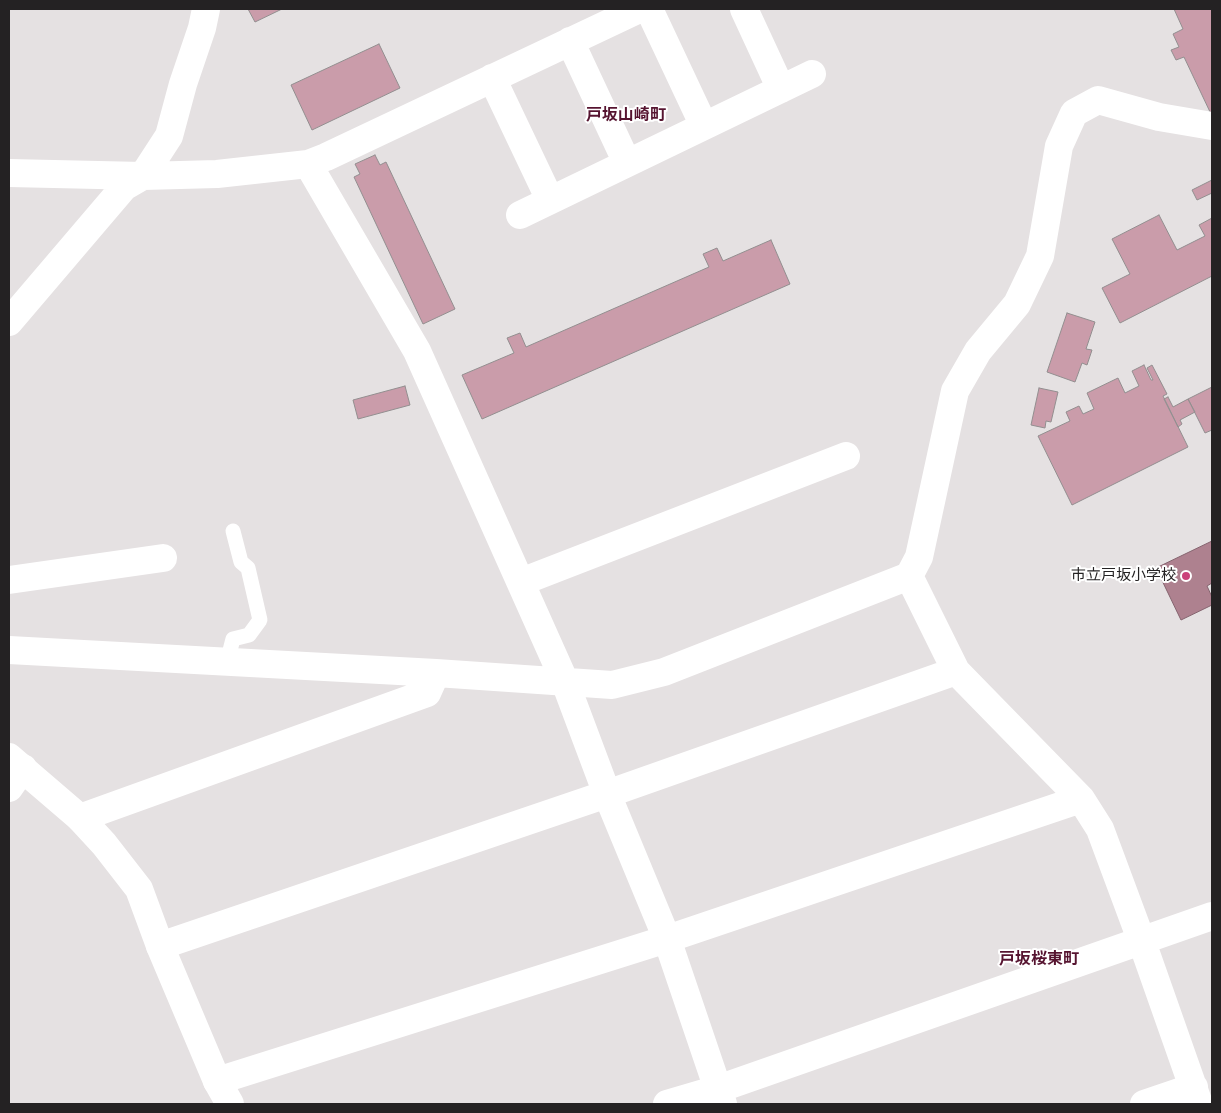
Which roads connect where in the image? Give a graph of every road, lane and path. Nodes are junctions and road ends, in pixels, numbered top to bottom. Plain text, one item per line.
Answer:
1 (206, 9) edge
2 (639, 9) edge
3 (649, 9) edge
4 (744, 9) edge
5 (570, 42) junction
6 (812, 74) dead end
7 (492, 78) junction
8 (781, 88) junction
9 (704, 126) junction
10 (1212, 126) edge
11 (627, 163) junction
12 (308, 164) junction
13 (9, 173) edge
14 (143, 176) junction
15 (550, 200) junction
16 (520, 215) dead end
17 (9, 322) edge
18 (846, 456) dead end
19 (233, 530) dead end
20 (163, 558) dead end
21 (909, 576) junction
22 (9, 580) edge
23 (521, 582) junction
24 (9, 650) edge
25 (227, 662) junction
26 (956, 671) junction
27 (436, 674) junction
28 (565, 682) junction
29 (13, 771) edge
30 (607, 794) junction
31 (1081, 799) junction
32 (80, 818) junction
33 (1212, 916) edge
34 (667, 939) junction
35 (1142, 942) junction
36 (160, 946) junction
37 (224, 1093) edge
38 (1196, 1096) edge
39 (720, 1097) edge
40 (667, 1104) edge
41 (1144, 1104) edge

1 - 14 street
2 - 5 street
3 - 9 street
4 - 8 street
5 - 7 street
5 - 11 street
6 - 8 street
7 - 12 street
7 - 15 street
8 - 9 street
9 - 11 street
10 - 21 street
11 - 15 street
12 - 14 street
12 - 23 street
13 - 14 street
14 - 17 street
15 - 16 street
18 - 23 street
19 - 25 lane
20 - 22 street
21 - 26 street
21 - 28 street
23 - 28 street
24 - 25 street
25 - 27 street
26 - 30 street
26 - 31 street
27 - 28 street
27 - 32 street
28 - 30 street
29 - 32 street
30 - 34 street
30 - 36 street
31 - 34 street
31 - 35 street
32 - 36 street
33 - 35 street
34 - 37 street
34 - 39 street
35 - 38 street
35 - 39 street
36 - 37 street
38 - 41 street
39 - 40 street

